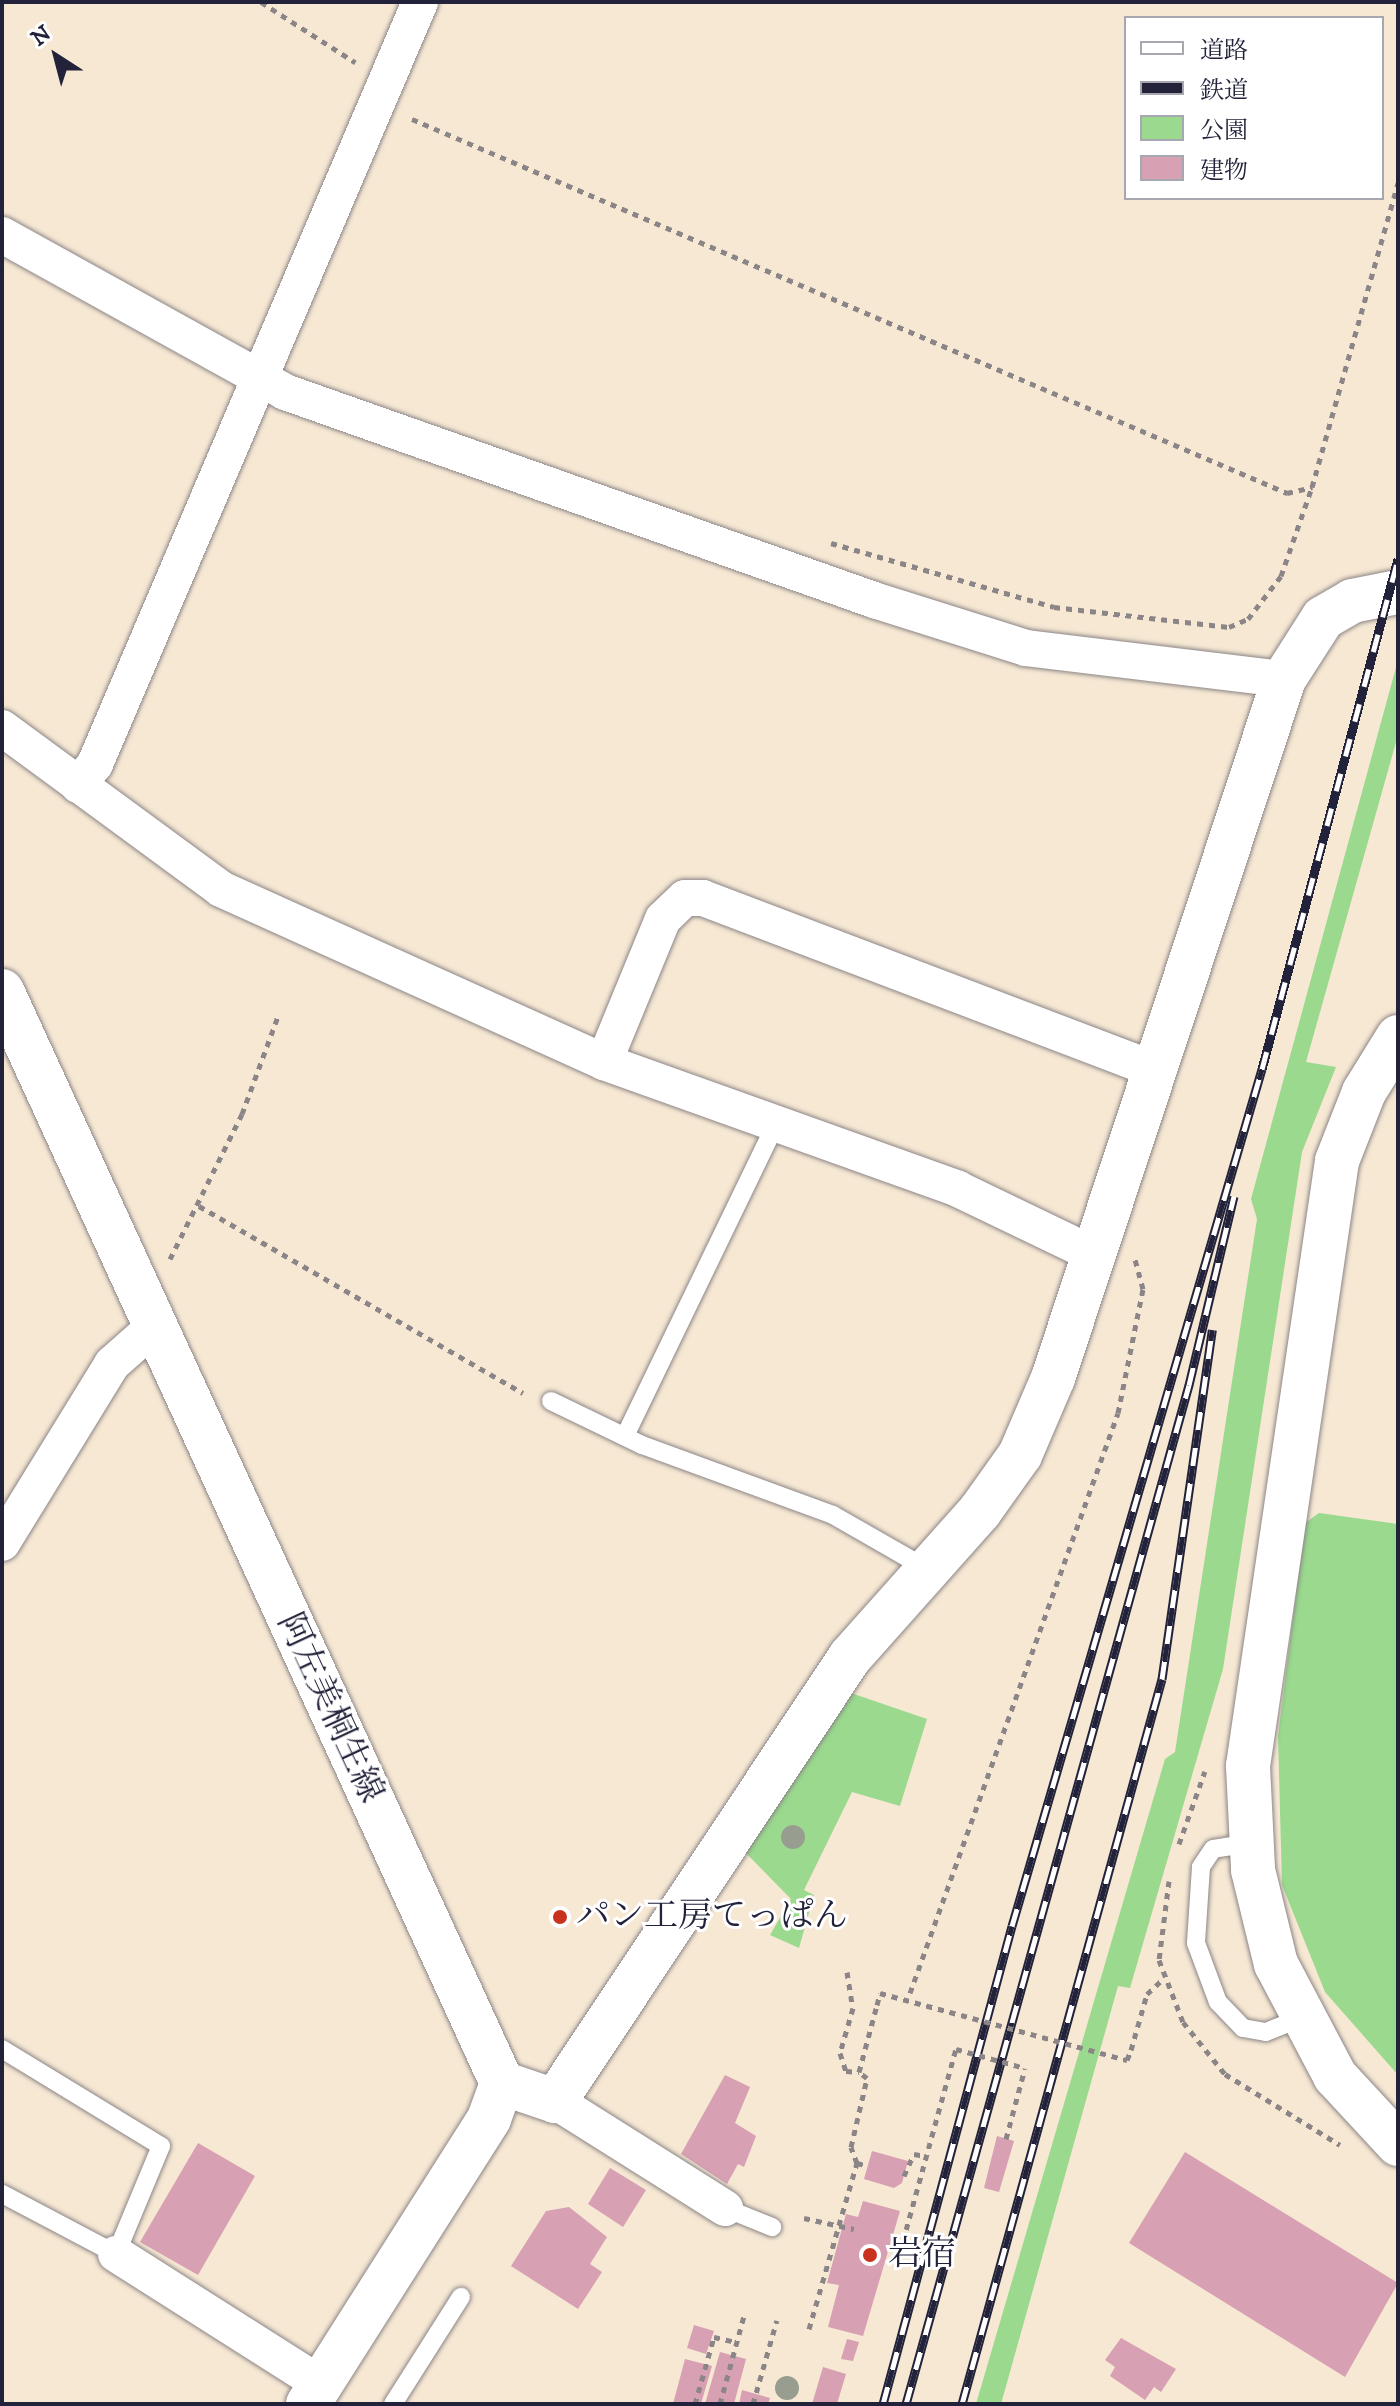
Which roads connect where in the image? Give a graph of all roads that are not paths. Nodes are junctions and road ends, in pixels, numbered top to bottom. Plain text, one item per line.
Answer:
1 (420, 2) edge
2 (2, 235) edge
3 (260, 379) junction
4 (1398, 592) edge
5 (1284, 679) junction
6 (2, 728) edge
7 (78, 785) junction
8 (2, 991) edge
9 (1398, 1037) edge
10 (604, 1062) junction
11 (1153, 1069) junction
12 (775, 1126) junction
13 (1093, 1254) junction
14 (146, 1307) junction
15 (551, 1401) road end
16 (625, 1436) junction
17 (2, 1543) edge
18 (929, 1570) junction
19 (1251, 1843) junction
20 (1300, 2018) junction
21 (2, 2049) edge
22 (502, 2083) junction
23 (555, 2101) junction
24 (1398, 2144) edge
25 (2, 2194) edge
26 (725, 2208) joint
27 (772, 2227) dead end
28 (116, 2254) junction
29 (461, 2297) dead end
30 (315, 2394) edge
31 (393, 2404) edge

1 - 3 street
2 - 3 street
3 - 5 street
3 - 7 street
4 - 5 street
5 - 11 street
6 - 7 street
7 - 10 street
8 - 14 street, 阿左美桐生線
9 - 19 street
10 - 11 street
10 - 12 street
11 - 13 street
12 - 13 street
12 - 16 lane
13 - 18 street
14 - 17 street
14 - 22 street, 阿左美桐生線
15 - 16 lane
16 - 18 lane
18 - 23 street
19 - 20 street
19 - 20 lane
20 - 24 street
21 - 28 lane
22 - 23 street
22 - 30 street
23 - 26 street
25 - 28 lane
26 - 27 lane
28 - 30 street
29 - 31 lane

